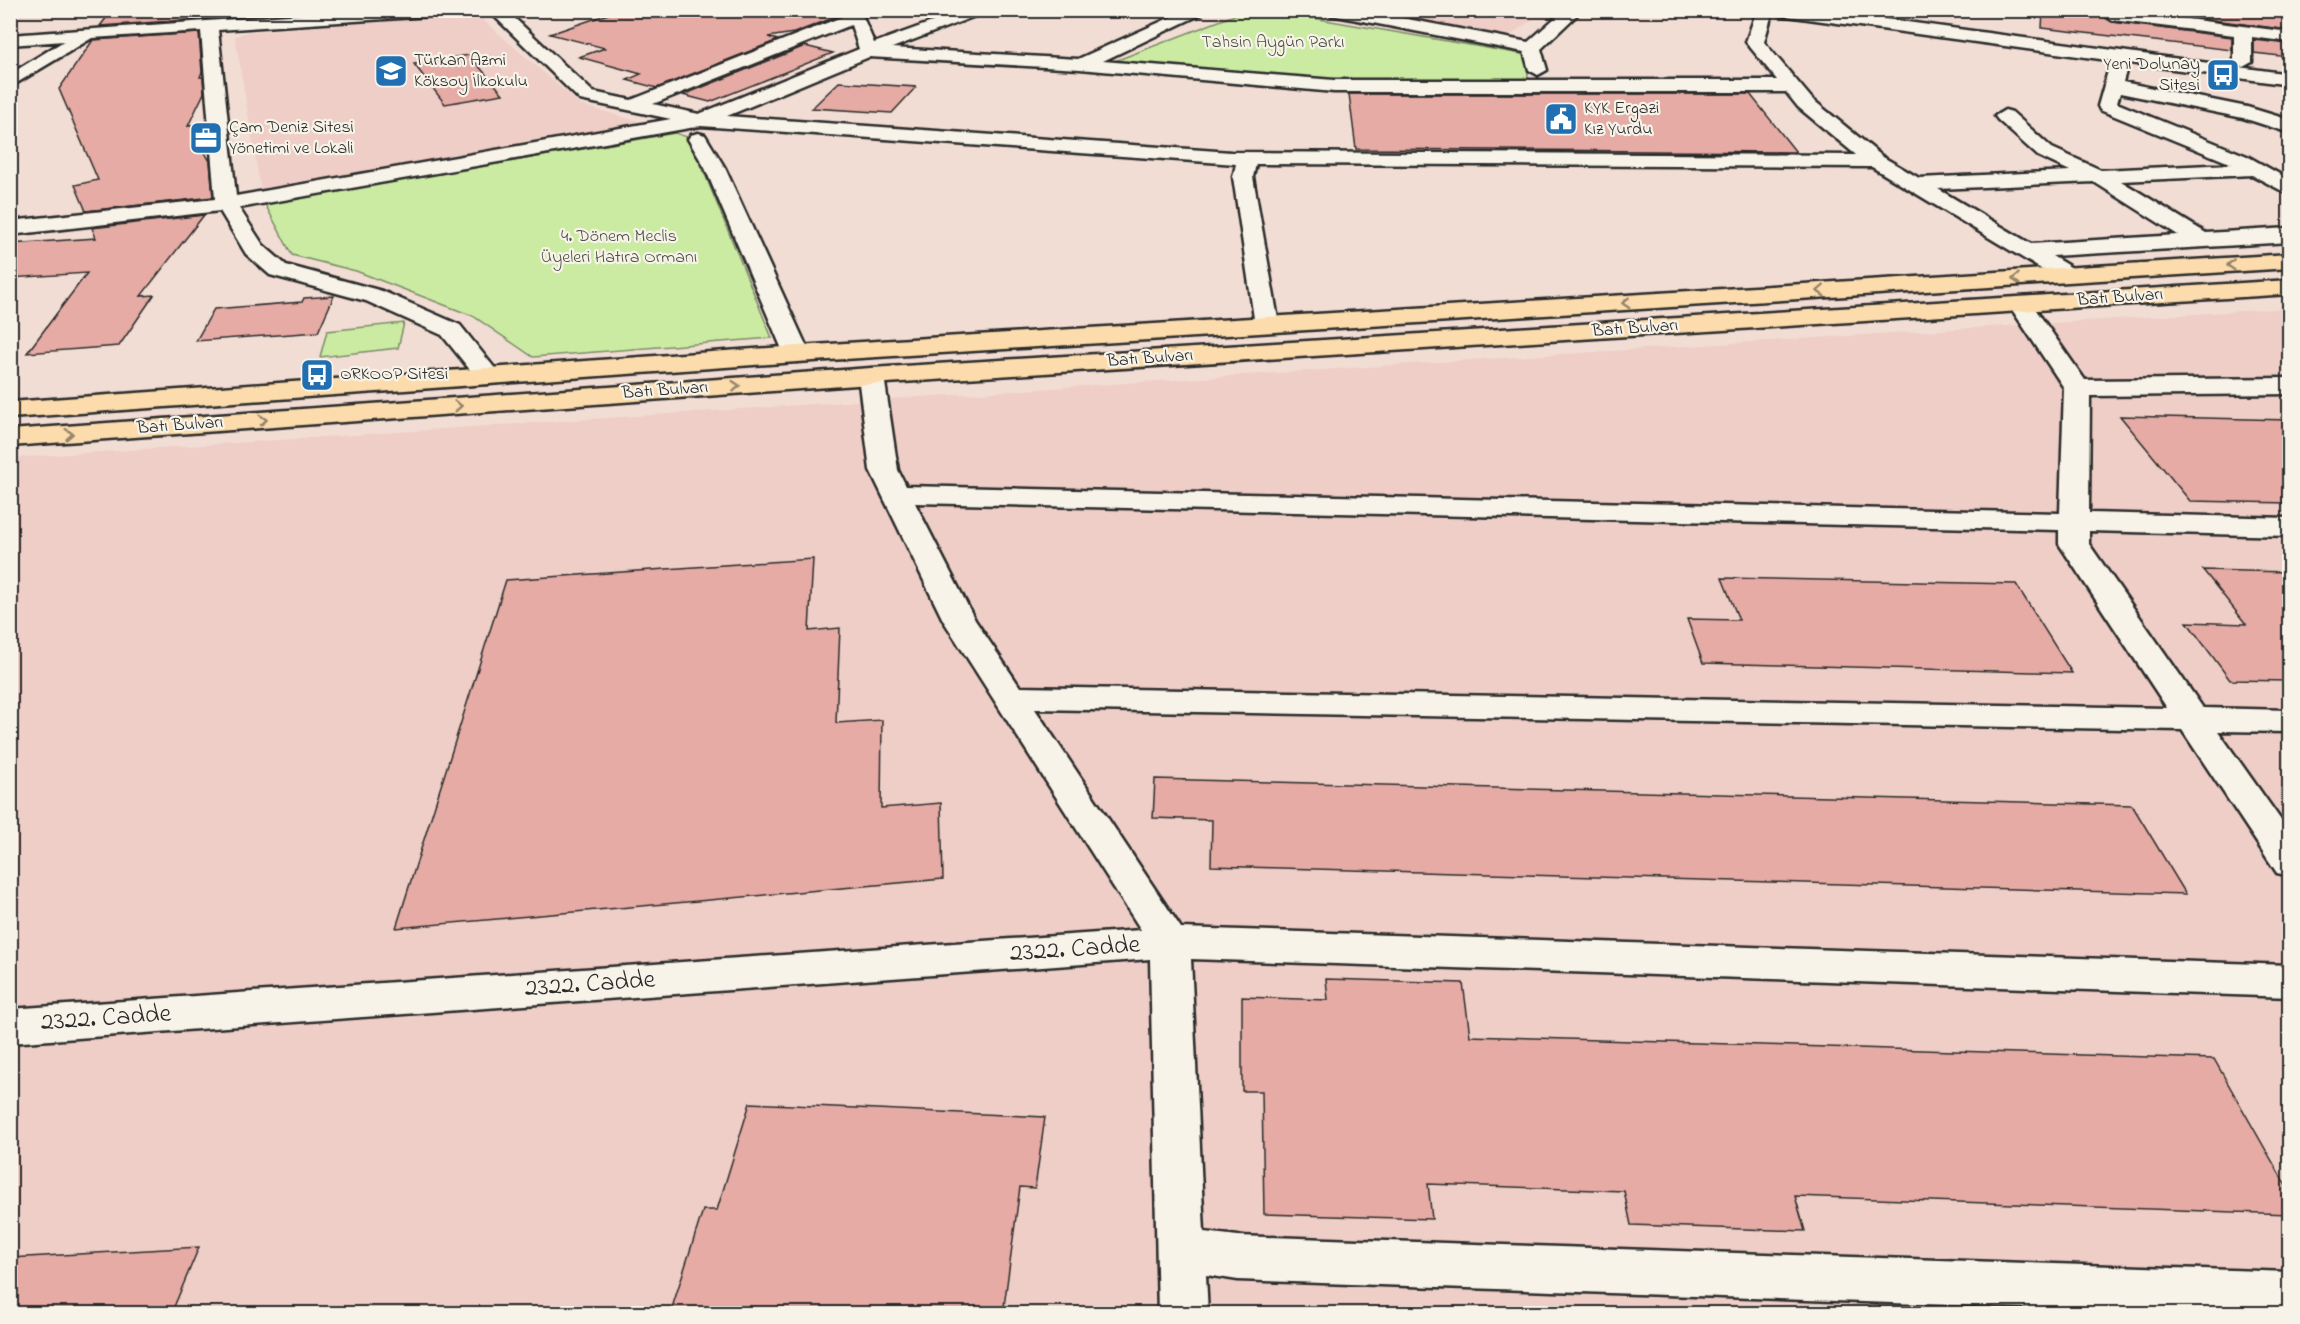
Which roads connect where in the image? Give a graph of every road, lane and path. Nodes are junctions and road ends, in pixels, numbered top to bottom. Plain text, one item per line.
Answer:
1 (447, 10) edge
2 (496, 10) edge
3 (929, 10) edge
4 (983, 10) edge
5 (1202, 10) edge
6 (1331, 10) edge
7 (1574, 10) edge
8 (1765, 10) edge
9 (1779, 10) edge
10 (1852, 10) edge
11 (2223, 10) edge
12 (854, 14) edge
13 (2112, 15) dead end
14 (954, 19) junction
15 (209, 26) junction
16 (2225, 29) junction
17 (2243, 31) junction
18 (88, 33) junction
19 (2289, 37) edge
20 (10, 39) edge
21 (1532, 48) junction
22 (868, 52) junction
23 (2121, 57) junction
24 (2243, 62) junction
25 (1080, 64) junction
26 (2289, 69) edge
27 (2289, 80) edge
28 (10, 82) edge
29 (1542, 84) junction
30 (1791, 86) junction
31 (2113, 86) junction
32 (632, 106) junction
33 (2005, 116) dead end
34 (2289, 127) edge
35 (700, 129) junction
36 (1247, 158) junction
37 (1876, 161) junction
38 (2255, 169) junction
39 (2098, 176) junction
40 (1916, 184) junction
41 (2289, 189) edge
42 (226, 204) junction
43 (10, 228) edge
44 (2289, 235) edge
45 (2201, 240) junction
46 (2028, 251) junction
47 (2289, 261) edge
48 (2069, 276) junction
49 (2289, 287) edge
50 (2021, 305) junction
51 (1267, 325) junction
52 (797, 354) junction
53 (488, 376) junction
54 (871, 376) junction
55 (2289, 386) edge
56 (2077, 388) junction
57 (10, 410) edge
58 (10, 438) edge
59 (896, 494) junction
60 (2074, 523) junction
61 (2289, 527) edge
62 (1010, 698) junction
63 (2192, 718) junction
64 (2289, 721) edge
65 (2289, 863) edge
66 (1170, 943) junction
67 (2289, 981) edge
68 (10, 1026) edge
69 (1181, 1250) junction
70 (2289, 1294) edge
71 (1183, 1314) edge

1 - 15 street
2 - 32 street
3 - 14 street
4 - 14 street
5 - 25 street
6 - 21 street
7 - 21 street
8 - 30 street
9 - 23 street
10 - 24 street
11 - 16 street
12 - 22 street
12 - 32 street
13 - 16 street
14 - 22 street
15 - 18 street
15 - 42 street
16 - 17 street
17 - 19 street
17 - 24 street
18 - 20 street
18 - 28 street
21 - 29 street
22 - 25 street
22 - 35 street
23 - 27 street
23 - 31 street
24 - 26 street
25 - 29 street
29 - 30 street
30 - 37 street
31 - 34 street
31 - 38 street
32 - 35 street
33 - 39 street
35 - 36 street
35 - 42 street
35 - 52 street
36 - 37 street
36 - 51 street
37 - 40 street
38 - 39 street
38 - 41 street
39 - 40 street
39 - 45 street
40 - 46 street
42 - 43 street
42 - 53 street
44 - 45 street
45 - 46 street
46 - 48 street
47 -> 48 main road, Batı Bulvarı
48 -> 51 main road, Batı Bulvarı
49 - 50 main road, Batı Bulvarı
50 - 54 main road, Batı Bulvarı
50 - 56 street
51 - 52 main road, Batı Bulvarı
52 - 53 main road, Batı Bulvarı
53 - 57 main road, Batı Bulvarı
58 -> 54 main road, Batı Bulvarı
54 - 59 street
55 - 56 street
56 - 60 street
59 - 60 street
59 - 62 street
60 - 61 street
60 - 63 street
62 - 63 street
62 - 66 street
63 - 64 street
63 - 65 street
66 - 67 street, 2322. Cadde
66 - 68 street, 2322. Cadde
66 - 69 street
69 - 70 street
69 - 71 street

